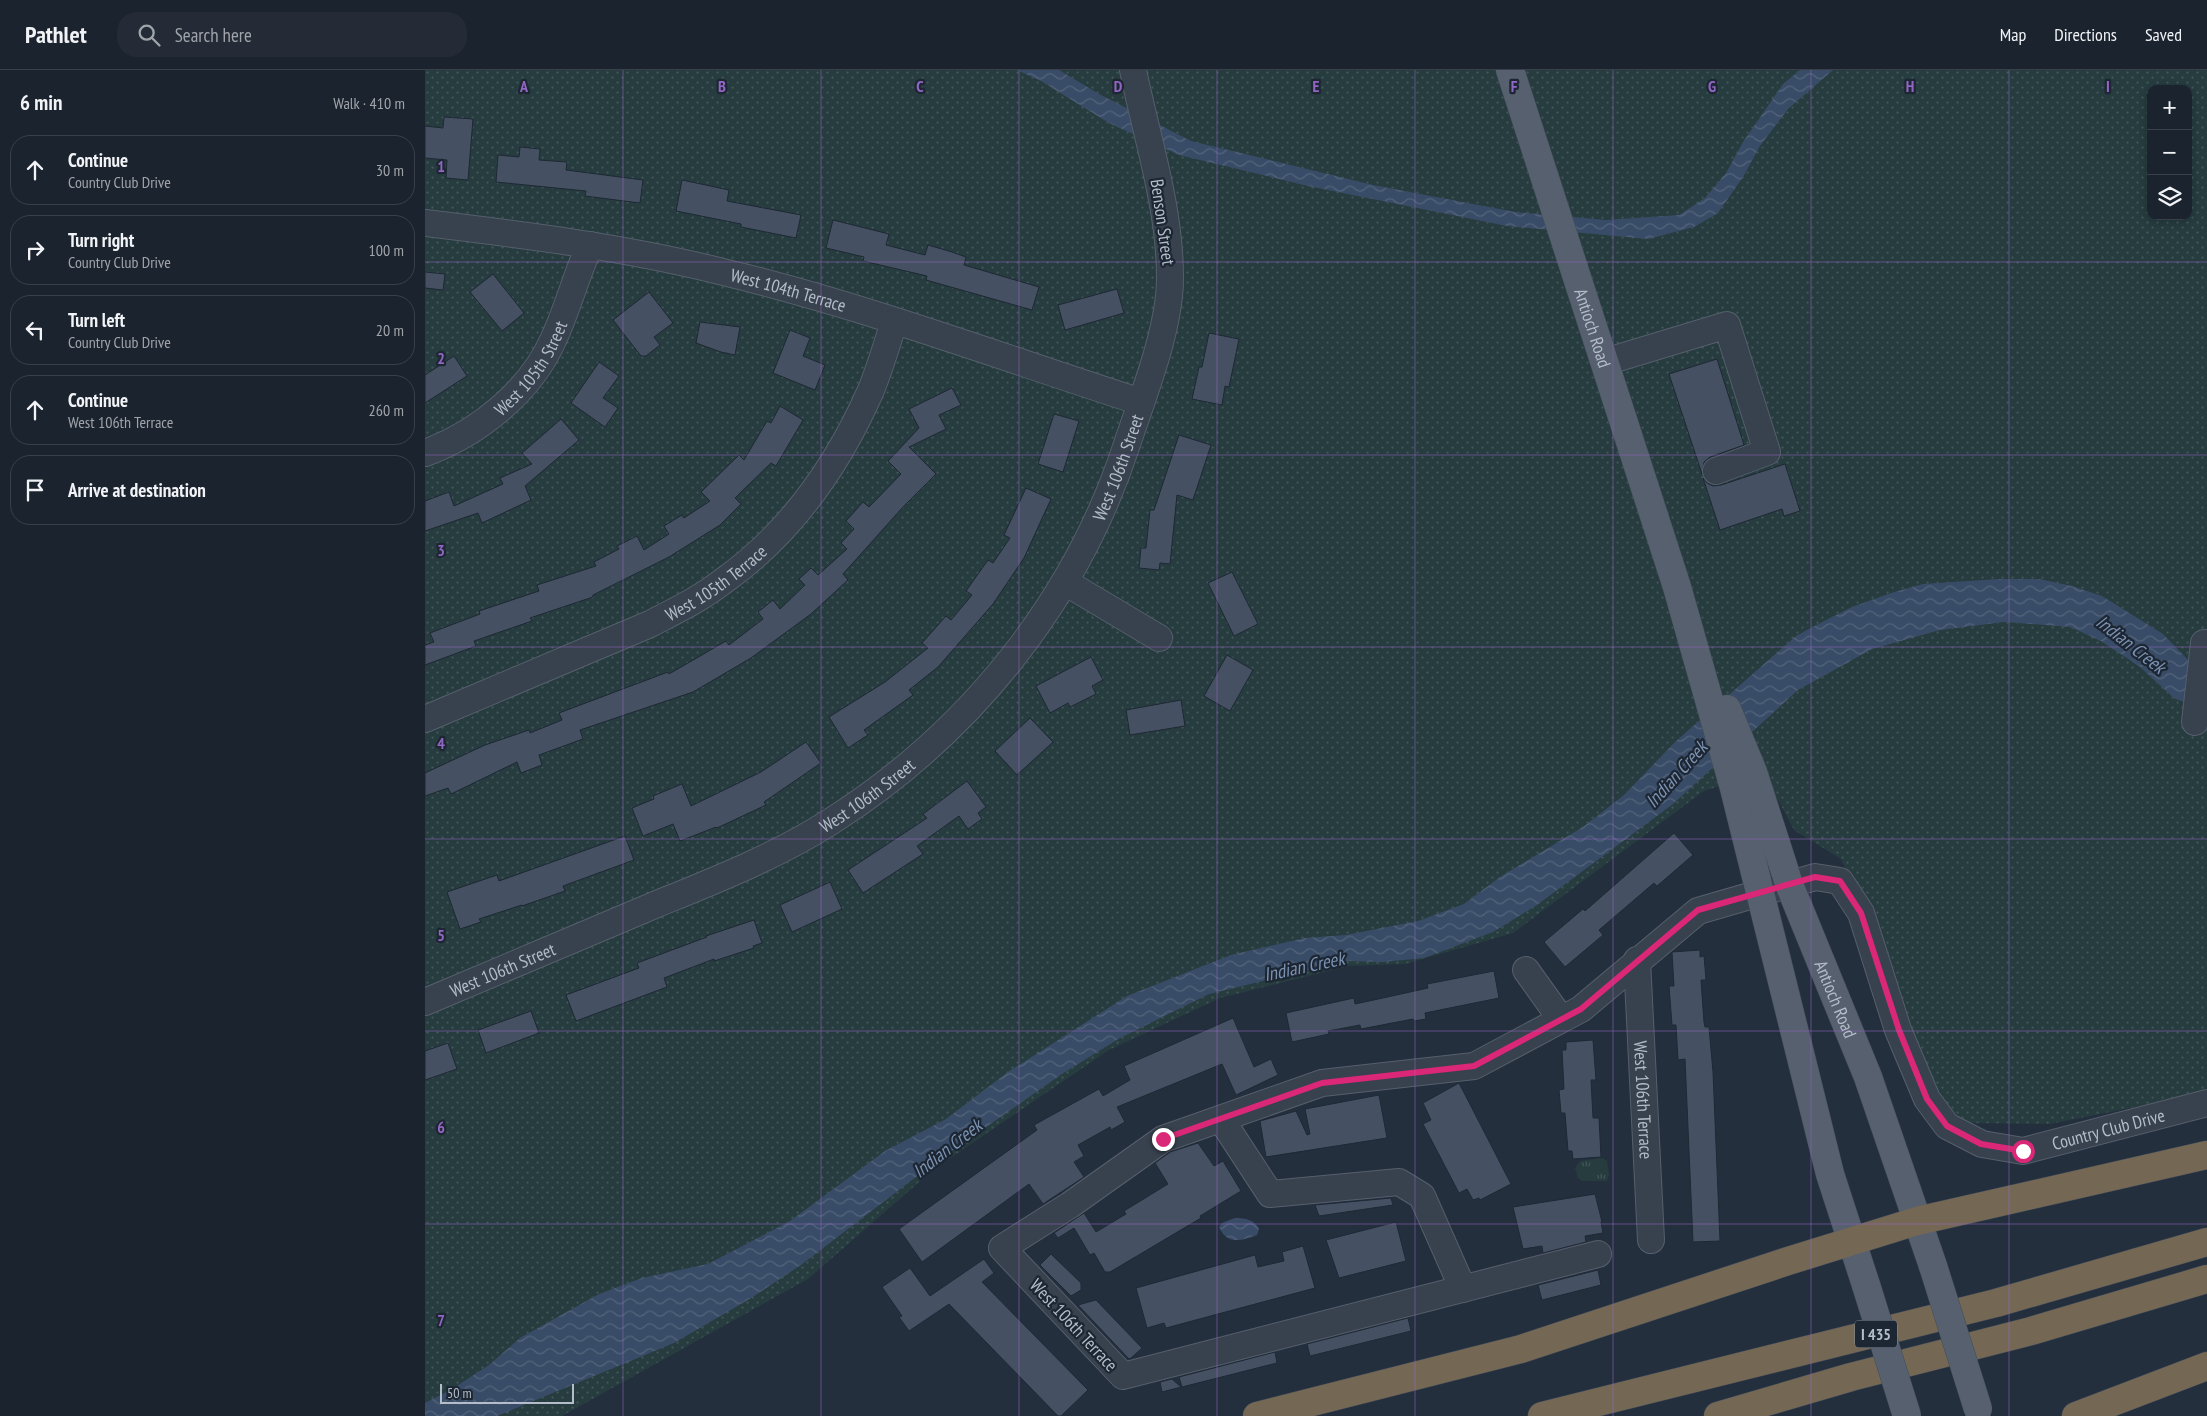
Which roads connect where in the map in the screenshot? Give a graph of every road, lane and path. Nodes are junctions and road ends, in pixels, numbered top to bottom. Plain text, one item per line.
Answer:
1 (1133, 70) edge
2 (1510, 70) edge
3 (425, 223) edge
4 (590, 245) junction
5 (894, 322) junction
6 (1618, 358) dead end
7 (1141, 402) junction
8 (425, 453) edge
9 (1715, 471) dead end
10 (1065, 582) junction
11 (1159, 638) dead end
12 (2204, 643) dead end
13 (425, 719) edge
14 (2195, 722) dead end
15 (1743, 780) junction
16 (1789, 884) junction
17 (1760, 892) junction
18 (1637, 960) junction
19 (1526, 970) dead end
20 (425, 1002) edge
21 (1561, 1019) junction
22 (2207, 1103) edge
23 (1221, 1119) junction
24 (2207, 1155) edge
25 (1917, 1221) junction
26 (1651, 1240) dead end
27 (1852, 1241) junction
28 (2207, 1242) edge
29 (1598, 1254) dead end
30 (2207, 1279) edge
31 (1463, 1289) junction
32 (2207, 1366) edge
33 (1979, 1413) edge
34 (1257, 1416) edge
35 (1542, 1416) edge
36 (1718, 1416) edge
37 (1907, 1416) edge
38 (2076, 1416) edge

1 - 7 street, Benson Street
2 - 15 main road, Antioch Road
3 - 4 street, West 104th Terrace
4 - 5 street, West 104th Terrace
4 - 8 street, West 105th Street
5 - 7 street, West 104th Terrace
5 - 13 street, West 105th Terrace
6 - 9 street
7 - 10 street, West 106th Street
10 - 11 street
10 - 20 street, West 106th Street
12 - 14 street
15 - 16 main road, Antioch Road
15 - 17 main road, Antioch Road
16 - 17 street, West 106th Terrace
16 - 22 street, Country Club Drive
16 - 25 main road, Antioch Road
17 - 18 street, West 106th Terrace
17 - 27 main road, Antioch Road
18 - 21 street, West 106th Terrace
18 - 26 street, West 106th Terrace
19 - 21 street
21 - 23 street, West 106th Terrace
23 - 31 street
23 - 31 street, West 106th Terrace
24 - 25 highway
25 - 27 highway
25 - 33 main road, Antioch Road, bridge
27 - 34 highway
27 - 37 main road, Antioch Road, bridge
28 - 35 highway, I 435
29 - 31 street, West 106th Terrace
30 - 36 highway, I 435
32 - 38 highway

